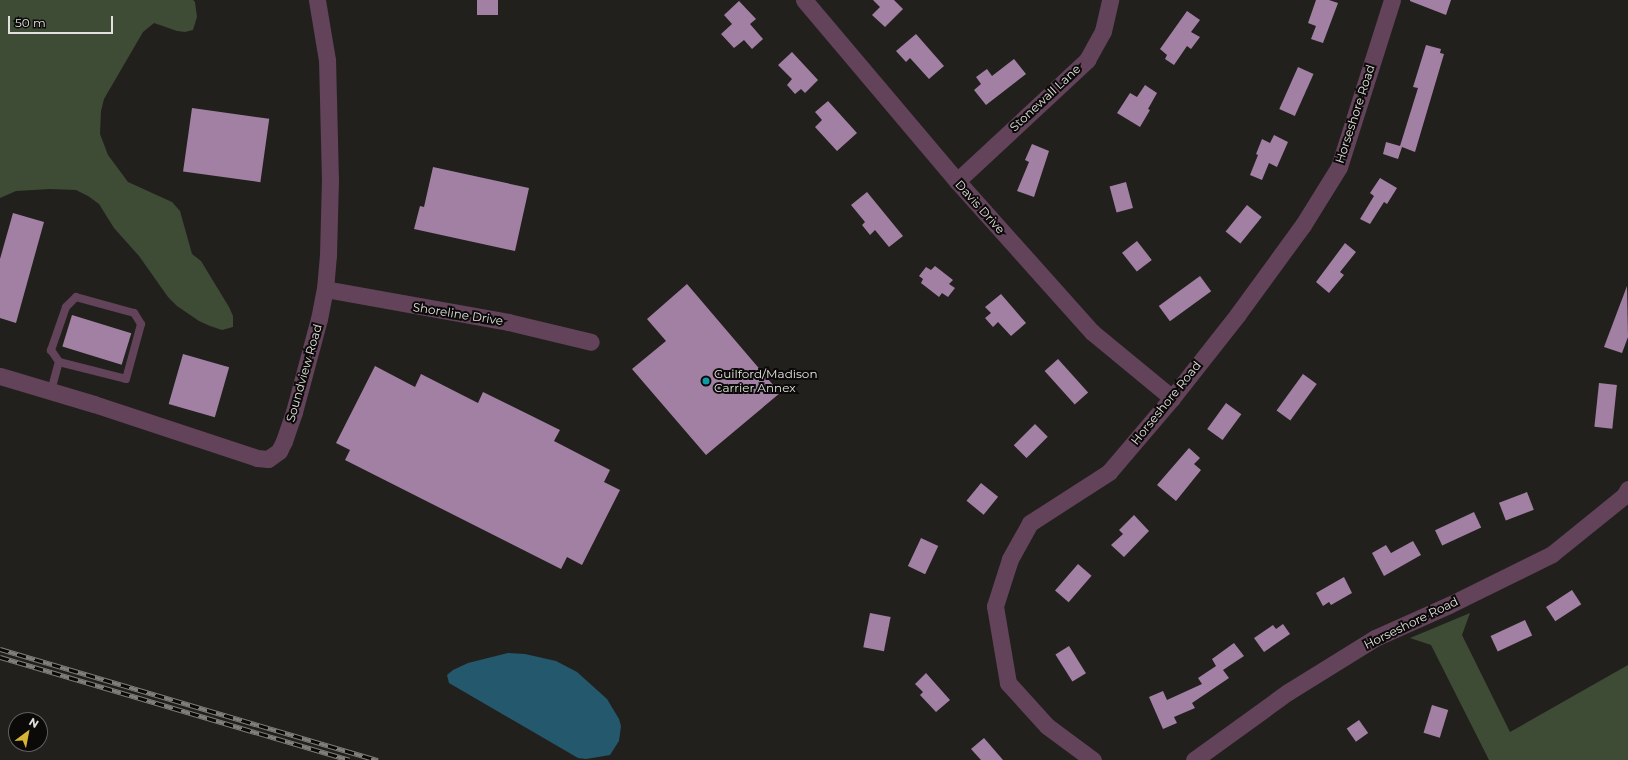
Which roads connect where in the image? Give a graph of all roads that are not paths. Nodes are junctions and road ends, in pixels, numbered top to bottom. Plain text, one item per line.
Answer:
1 (317, 0) edge
2 (804, 0) edge
3 (1110, 0) edge
4 (1392, 0) edge
5 (957, 181) junction
6 (325, 289) junction
7 (591, 342) dead end
8 (59, 362) junction
9 (0, 376) edge
10 (51, 391) junction
11 (1172, 398) junction
12 (1628, 489) edge
13 (1093, 760) edge
14 (1194, 760) edge

1 - 6 street, Soundview Road
2 - 5 street, Davis Drive
3 - 5 street, Stonewall Lane
4 - 11 street, Horseshore Road
5 - 11 street, Davis Drive
6 - 7 street, Shoreline Drive
6 - 10 street, Soundview Road
8 - 8 lane
8 - 10 lane
9 - 10 street, Soundview Road
11 - 13 street, Horseshore Road
12 - 14 street, Horseshore Road

